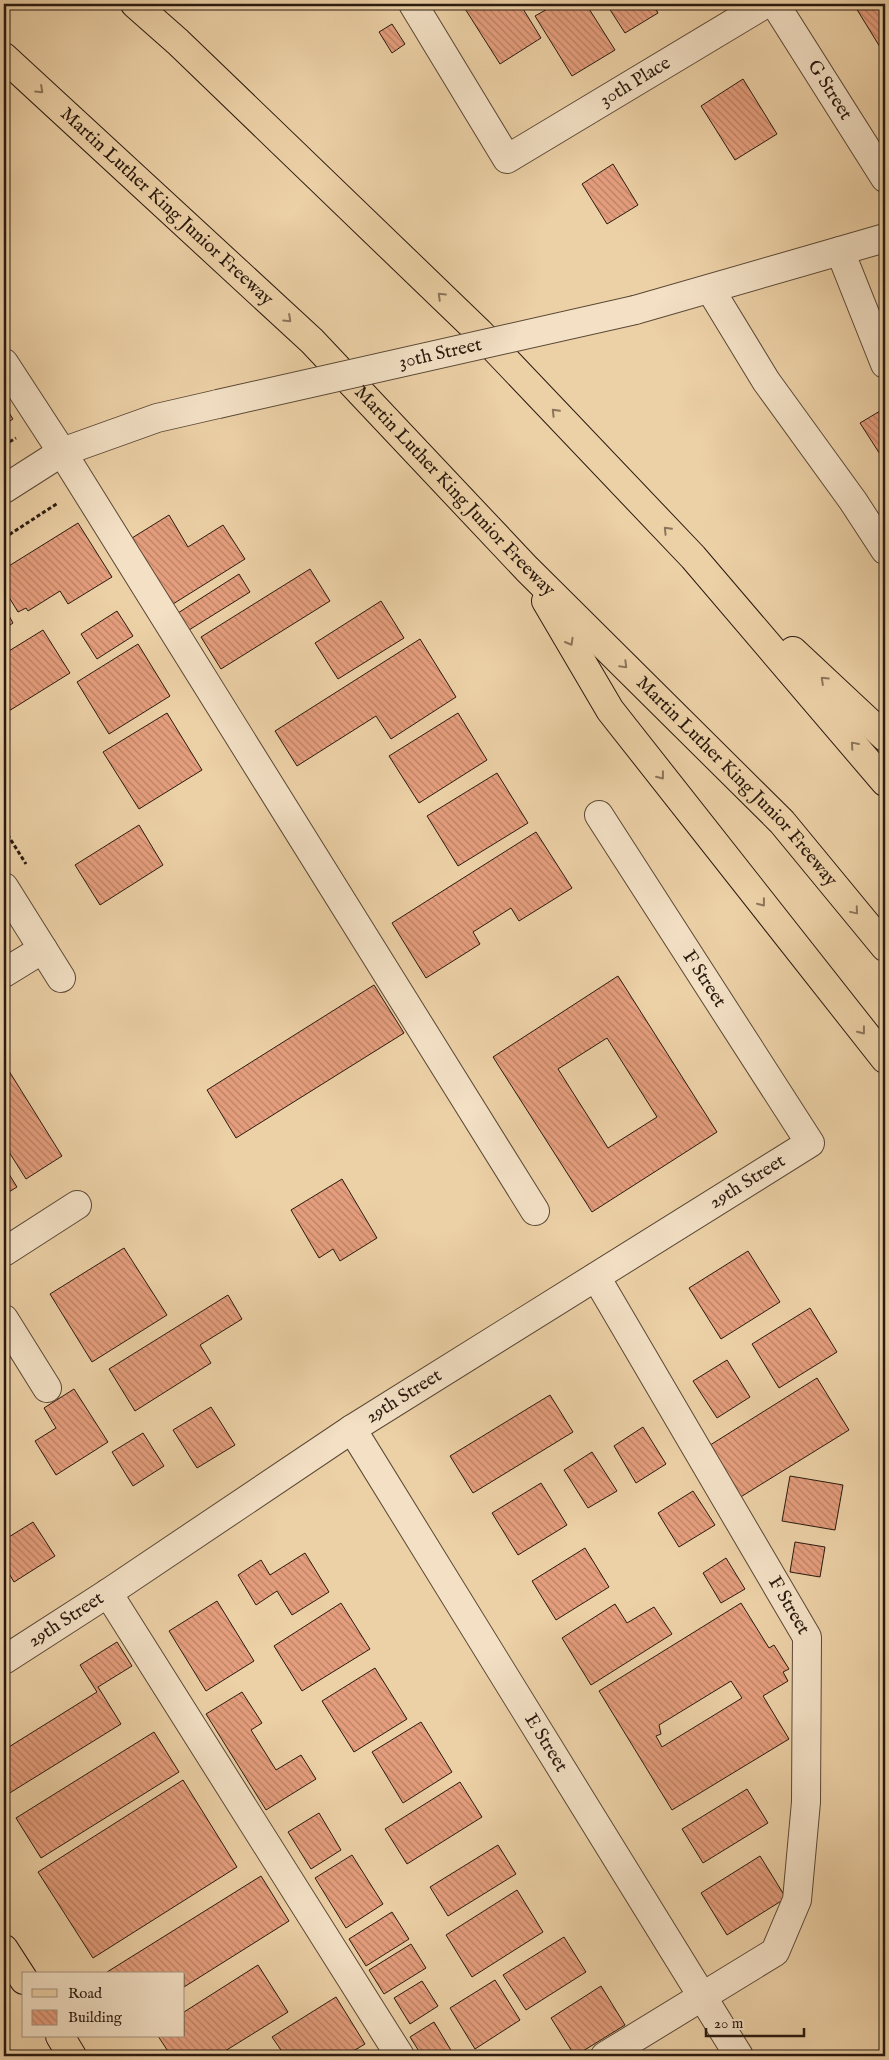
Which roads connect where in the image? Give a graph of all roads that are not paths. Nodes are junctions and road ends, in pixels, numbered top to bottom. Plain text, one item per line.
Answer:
1 (134, 4) edge
2 (413, 4) edge
3 (765, 4) edge
4 (775, 4) edge
5 (4, 57) edge
6 (885, 178) edge
7 (885, 238) edge
8 (840, 251) junction
9 (710, 288) junction
10 (4, 363) edge
11 (885, 364) edge
12 (62, 452) junction
13 (4, 489) edge
14 (885, 550) edge
15 (693, 557) junction
16 (527, 569) junction
17 (885, 737) edge
18 (885, 782) edge
19 (599, 815) dead end
20 (4, 887) edge
21 (885, 947) edge
22 (43, 949) junction
23 (4, 973) edge
24 (61, 978) dead end
25 (885, 1060) edge
26 (810, 1144) joint
27 (77, 1205) dead end
28 (534, 1211) dead end
29 (4, 1252) edge
30 (596, 1277) junction
31 (4, 1319) edge
32 (47, 1388) dead end
33 (352, 1429) junction
34 (108, 1593) junction
35 (4, 1660) edge
36 (4, 1949) edge
37 (22, 1977) edge
38 (702, 1996) junction
39 (61, 2038) edge
40 (72, 2056) edge
41 (400, 2056) edge
42 (605, 2056) edge
43 (739, 2056) edge

15 -> 1 main road
2 - 3 street, 30th Place
4 - 6 street, G Street
5 -> 16 main road, Martin Luther King Junior Freeway
7 - 8 street, 30th Street
8 - 9 street, 30th Street
8 - 11 street
9 - 12 street, 30th Street, bridge
9 - 14 street
10 - 12 street
12 - 13 street, 30th Street
12 - 28 street
17 -> 15 main road
18 -> 15 main road
16 -> 21 main road, Martin Luther King Junior Freeway
16 -> 25 main road
19 - 26 street, F Street
20 - 22 street
22 - 23 street
22 - 24 street
26 - 30 street, 29th Street
27 - 29 street
30 - 33 street, 29th Street
30 - 38 street, F Street
31 - 32 street
33 - 34 street, 29th Street
33 - 38 street, E Street
34 - 35 street, 29th Street
34 - 41 street
36 - 37 main road
38 - 42 street, F Street
38 - 43 street, E Street
39 - 40 main road

